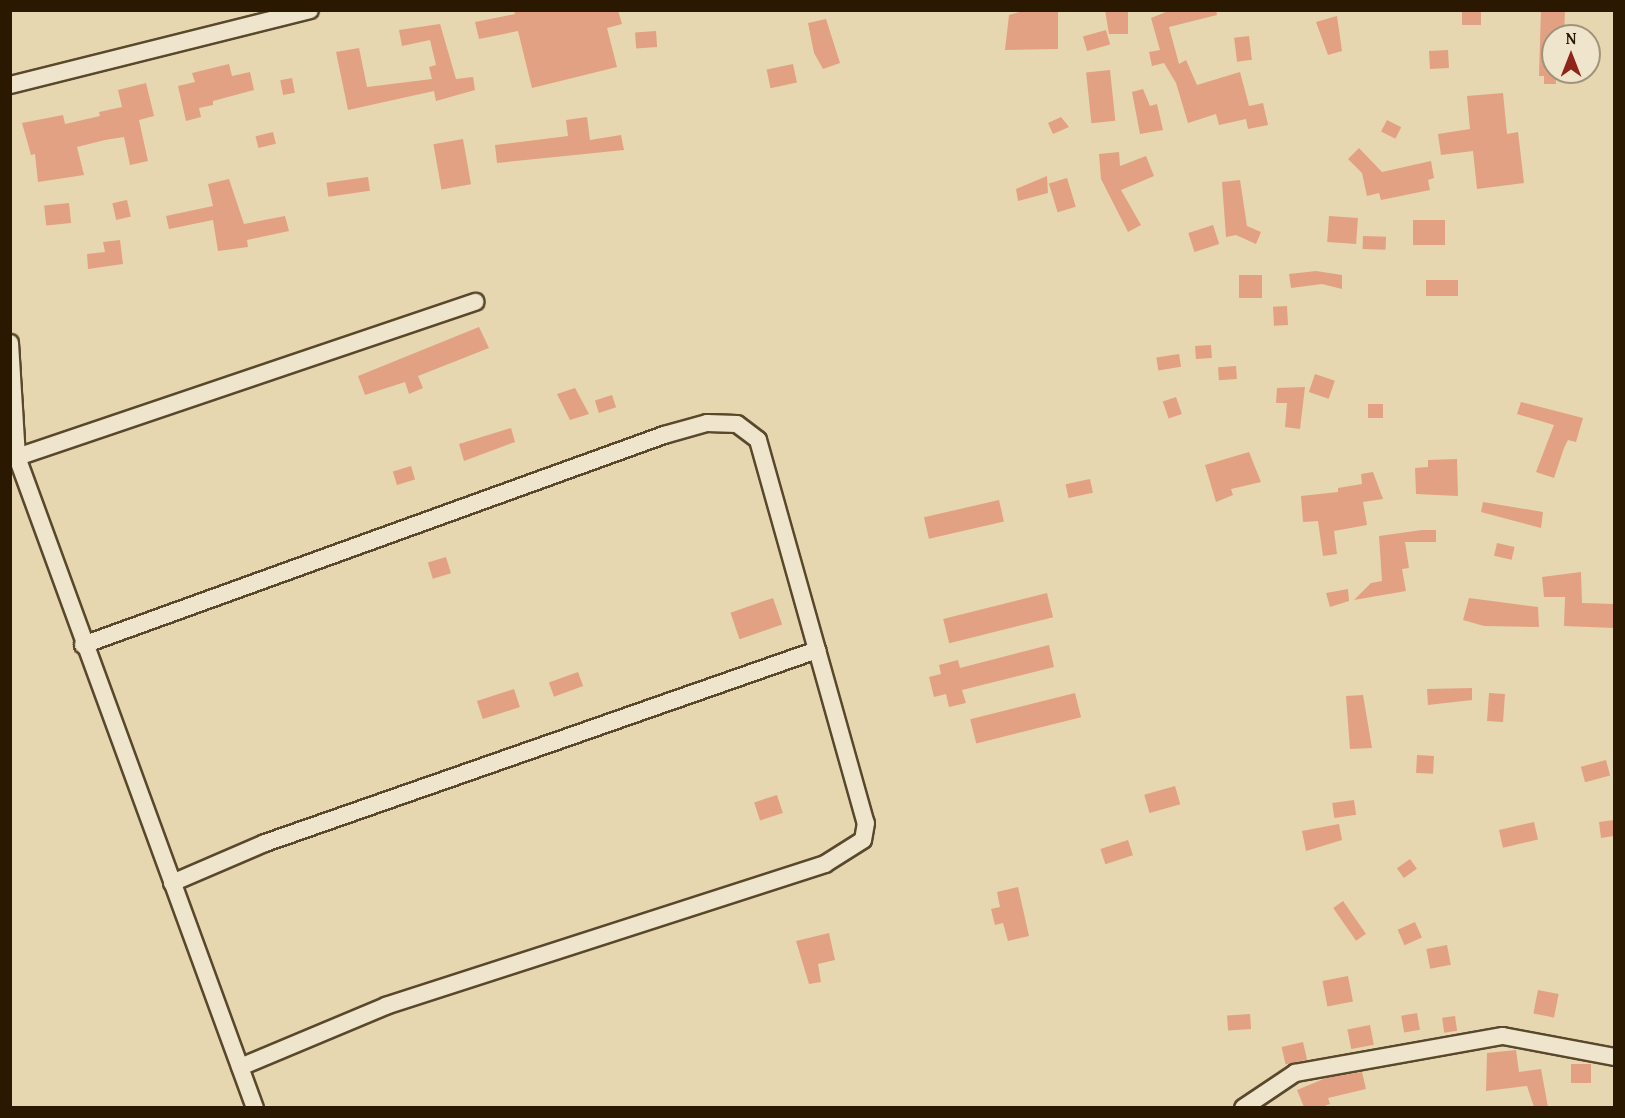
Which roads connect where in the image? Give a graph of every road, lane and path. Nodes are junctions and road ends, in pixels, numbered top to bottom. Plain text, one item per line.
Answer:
1 (310, 10) edge
2 (10, 85) edge
3 (476, 302) dead end
4 (10, 343) edge
5 (17, 457) junction
6 (83, 645) junction
7 (818, 650) junction
8 (171, 883) junction
9 (1614, 1058) edge
10 (240, 1067) junction
11 (255, 1107) edge
12 (1243, 1107) edge

1 - 2 street
3 - 5 street
4 - 5 street
5 - 6 street
6 - 7 street
6 - 8 street
7 - 8 street
7 - 10 street
8 - 10 street
9 - 12 street
10 - 11 street

